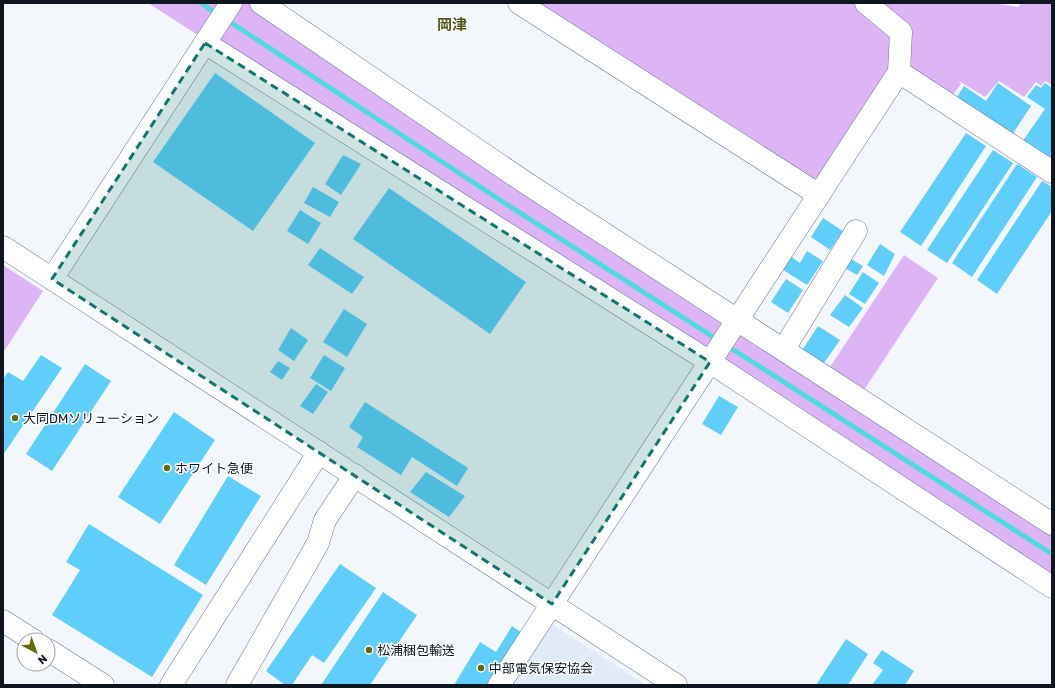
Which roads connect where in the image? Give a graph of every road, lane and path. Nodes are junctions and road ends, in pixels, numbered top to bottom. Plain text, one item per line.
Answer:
1 (231, 3) edge
2 (261, 3) edge
3 (519, 3) edge
4 (866, 3) edge
5 (209, 36) junction
6 (899, 72) junction
7 (1052, 172) edge
8 (819, 195) junction
9 (856, 231) dead end
10 (3, 247) edge
11 (52, 278) junction
12 (735, 324) junction
13 (784, 349) junction
14 (713, 358) junction
15 (319, 452) junction
16 (355, 476) junction
17 (1052, 524) edge
18 (1052, 587) edge
19 (552, 604) junction
20 (3, 621) edge
21 (20, 632) edge
22 (56, 655) edge
23 (662, 681) edge
24 (241, 683) edge
25 (103, 685) edge
26 (171, 685) edge
27 (499, 685) edge

1 - 5 street
2 - 12 street
3 - 8 street
4 - 6 street
5 - 11 street
5 - 14 street
6 - 7 street
6 - 8 street
8 - 12 street
9 - 13 street
10 - 11 street
11 - 15 street
12 - 13 street
12 - 14 street
13 - 17 street
14 - 18 street
14 - 19 street
15 - 16 street
15 - 26 street
16 - 19 street
16 - 24 street
19 - 23 street
19 - 27 street
20 - 21 street
22 - 25 street

